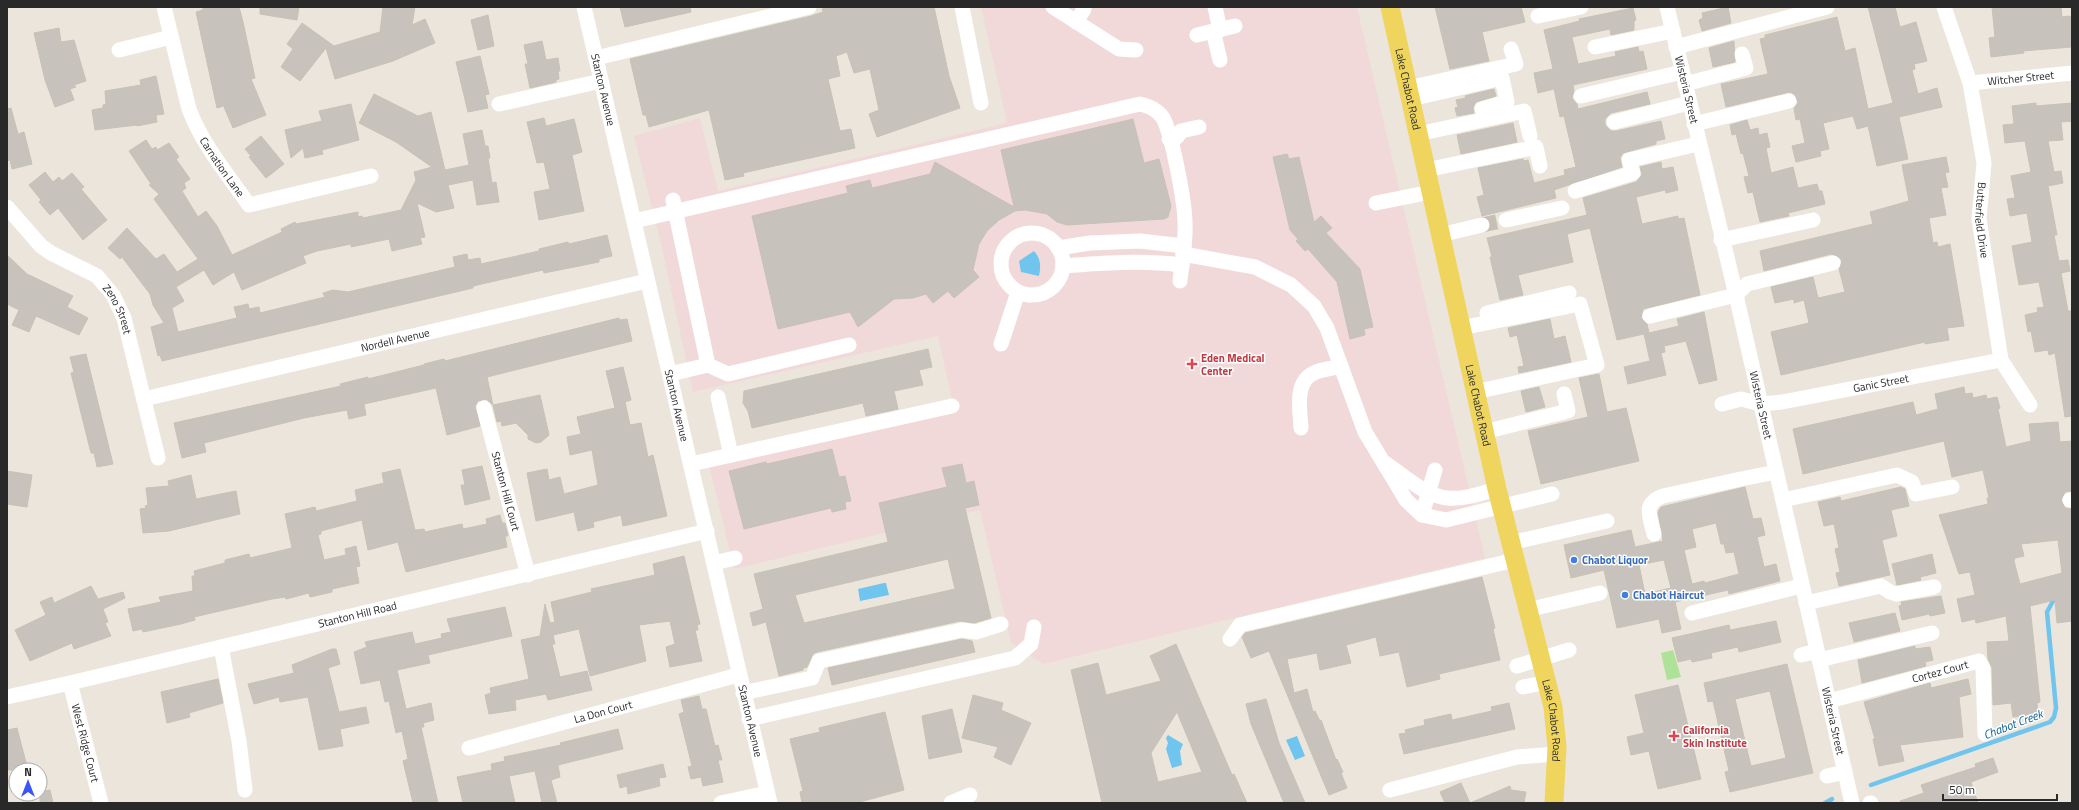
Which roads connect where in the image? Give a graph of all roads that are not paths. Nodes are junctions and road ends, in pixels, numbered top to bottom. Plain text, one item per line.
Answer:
1 (164, 7) edge
2 (584, 7) edge
3 (808, 7) edge
4 (962, 7) edge
5 (1053, 7) edge
6 (1215, 7) edge
7 (1390, 7) edge
8 (1581, 7) edge
9 (1667, 7) edge
10 (1827, 7) edge
11 (1944, 7) edge
12 (1084, 9) dead end
13 (1538, 16) dead end
14 (1076, 22) junction
15 (1236, 26) dead end
16 (1217, 31) junction
17 (1673, 31) junction
18 (1197, 35) dead end
19 (172, 37) junction
20 (1595, 47) dead end
21 (1676, 47) junction
22 (1511, 49) dead end
23 (119, 50) dead end
24 (1136, 50) dead end
25 (1742, 54) dead end
26 (596, 58) junction
27 (1220, 60) dead end
28 (2072, 73) edge
29 (1683, 78) junction
30 (601, 81) junction
31 (1970, 83) junction
32 (1409, 94) junction
33 (1581, 96) dead end
34 (1789, 101) dead end
35 (982, 103) dead end
36 (1689, 103) junction
37 (499, 104) dead end
38 (1482, 109) dead end
39 (1614, 122) dead end
40 (1694, 124) junction
41 (1200, 132) dead end
42 (1418, 134) junction
43 (1530, 136) dead end
44 (1173, 138) junction
45 (1698, 144) junction
46 (1540, 166) dead end
47 (1426, 170) junction
48 (372, 176) dead end
49 (1575, 191) dead end
50 (1431, 192) junction
51 (1376, 203) dead end
52 (674, 206) junction
53 (7, 207) edge
54 (1562, 208) dead end
55 (1506, 220) tunnel mouth
56 (1813, 220) dead end
57 (634, 221) junction
58 (1482, 225) tunnel mouth
59 (1440, 235) junction
60 (1721, 240) junction
61 (1058, 248) junction
62 (1183, 255) junction
63 (1833, 263) dead end
64 (1063, 266) junction
65 (647, 280) junction
66 (1180, 281) dead end
67 (1018, 292) junction
68 (1569, 293) dead end
69 (1736, 295) junction
70 (1650, 316) dead end
71 (1460, 323) junction
72 (1001, 344) dead end
73 (849, 345) dead end
74 (2001, 360) junction
75 (708, 365) junction
76 (1341, 366) junction
77 (670, 374) junction
78 (1475, 392) junction
79 (1564, 394) dead end
80 (718, 396) dead end
81 (144, 398) junction
82 (1722, 404) dead end
83 (1761, 404) junction
84 (2030, 405) dead end
85 (952, 406) dead end
86 (484, 408) dead end
87 (1301, 428) dead end
88 (1484, 432) junction
89 (731, 455) junction
90 (158, 458) dead end
91 (1382, 462) junction
92 (691, 464) junction
93 (1435, 470) dead end
94 (1776, 472) junction
95 (1952, 487) dead end
96 (1429, 492) junction
97 (1552, 494) dead end
98 (1499, 498) junction
99 (1783, 500) junction
100 (1422, 514) junction
101 (1607, 521) dead end
102 (707, 531) junction
103 (1654, 534) dead end
104 (1512, 551) junction
105 (734, 558) dead end
106 (714, 563) junction
107 (528, 575) junction
108 (1801, 586) junction
109 (1934, 587) dead end
110 (1600, 593) dead end
111 (1806, 603) junction
112 (1527, 610) junction
113 (1692, 613) dead end
114 (1001, 624) dead end
115 (1034, 627) dead end
116 (1932, 632) dead end
117 (1230, 639) dead end
118 (222, 648) junction
119 (1569, 650) dead end
120 (1800, 655) dead end
121 (1818, 656) junction
122 (1542, 659) junction
123 (1517, 666) dead end
124 (738, 675) junction
125 (1548, 682) junction
126 (70, 683) junction
127 (1523, 687) dead end
128 (743, 693) junction
129 (7, 697) edge
130 (1829, 701) junction
131 (749, 720) junction
132 (1985, 734) dead end
133 (469, 748) dead end
134 (1557, 754) junction
135 (1845, 772) junction
136 (1827, 776) dead end
137 (245, 790) dead end
138 (1390, 790) dead end
139 (970, 795) dead end
140 (768, 798) edge
141 (101, 803) edge
142 (721, 803) edge
143 (951, 803) edge
144 (1554, 803) edge
145 (1852, 803) edge

1 - 19 street, Carnation Lane
2 - 26 street, Stanton Avenue
3 - 26 street
4 - 35 street
5 - 14 street
6 - 16 street
7 - 32 main road, Lake Chabot Road
8 - 13 street
9 - 17 street, Wisteria Street
10 - 21 street
11 - 31 street, Butterfield Drive
12 - 14 street
14 - 24 street
15 - 16 street
16 - 18 street
16 - 27 street
17 - 20 street
17 - 21 street, Wisteria Street
19 - 23 street
19 - 48 street, Carnation Lane
21 - 29 street, Wisteria Street
22 - 32 street
25 - 29 street
26 - 30 street, Stanton Avenue
28 - 31 street, Witcher Street
29 - 33 street
29 - 36 street, Wisteria Street
30 - 37 street
30 - 57 street, Stanton Avenue
31 - 74 street, Butterfield Drive
32 - 38 street
32 - 42 main road, Lake Chabot Road
34 - 40 street
36 - 39 street
36 - 40 street, Wisteria Street
40 - 45 street, Wisteria Street
41 - 44 street
42 - 43 street
42 - 47 main road, Lake Chabot Road
44 - 52 street
44 - 62 street
45 - 49 street
45 - 60 street, Wisteria Street
46 - 47 street
47 - 50 main road, Lake Chabot Road
50 - 51 street
50 - 59 main road, Lake Chabot Road
52 - 57 street
52 - 75 street
53 - 81 street, Zeno Street
54 - 55 street
56 - 60 street
57 - 65 street, Stanton Avenue
58 - 59 street
59 - 71 main road, Lake Chabot Road
60 - 69 street, Wisteria Street
61 - 62 street
61 - 64 street
61 - 67 street
62 - 64 street
62 - 66 street
62 - 76 street
63 - 69 street
64 - 67 street
65 - 77 street, Stanton Avenue
65 - 81 street, Nordell Avenue
67 - 72 street
68 - 71 street
69 - 70 street
69 - 83 street, Wisteria Street
71 - 78 main road, Lake Chabot Road
71 - 78 street
73 - 75 street
74 - 83 street, Ganic Street
74 - 84 street, Butterfield Drive
75 - 77 street
76 - 87 street
76 - 91 street
77 - 92 street, Stanton Avenue
78 - 88 main road, Lake Chabot Road
79 - 88 street
80 - 89 street
81 - 90 street, Zeno Street
82 - 83 street
83 - 94 street, Wisteria Street
85 - 89 street
86 - 107 street, Stanton Hill Court
88 - 98 main road, Lake Chabot Road
89 - 92 street
91 - 96 street
91 - 100 street
92 - 102 street, Stanton Avenue
93 - 96 street
94 - 99 street, Wisteria Street
94 - 103 street
95 - 99 street
96 - 98 street
96 - 100 street
97 - 98 street
98 - 100 street
98 - 104 main road, Lake Chabot Road
99 - 108 street, Wisteria Street
101 - 104 street
102 - 106 street, Stanton Avenue
102 - 107 street, Stanton Hill Road
104 - 112 main road, Lake Chabot Road
104 - 117 street
105 - 106 street
106 - 124 street, Stanton Avenue
107 - 118 street, Stanton Hill Road
108 - 111 street, Wisteria Street
108 - 113 street
109 - 111 street
110 - 112 street
111 - 121 street, Wisteria Street
112 - 122 main road, Lake Chabot Road
114 - 128 street
115 - 131 street
116 - 121 street
118 - 126 street, Stanton Hill Road
118 - 137 street
119 - 122 street
120 - 121 street
121 - 130 street, Wisteria Street
122 - 123 street
122 - 125 main road, Lake Chabot Road
124 - 128 street, Stanton Avenue
124 - 133 street, La Don Court
125 - 127 street
125 - 134 main road, Lake Chabot Road
126 - 129 street, Stanton Hill Road
126 - 141 street, West Ridge Court
128 - 131 street, Stanton Avenue
130 - 132 street, Cortez Court
130 - 135 street, Wisteria Street
131 - 140 street, Stanton Avenue
134 - 138 street
134 - 144 main road, Lake Chabot Road
135 - 136 street
135 - 145 street, Wisteria Street
139 - 143 street
140 - 142 street

